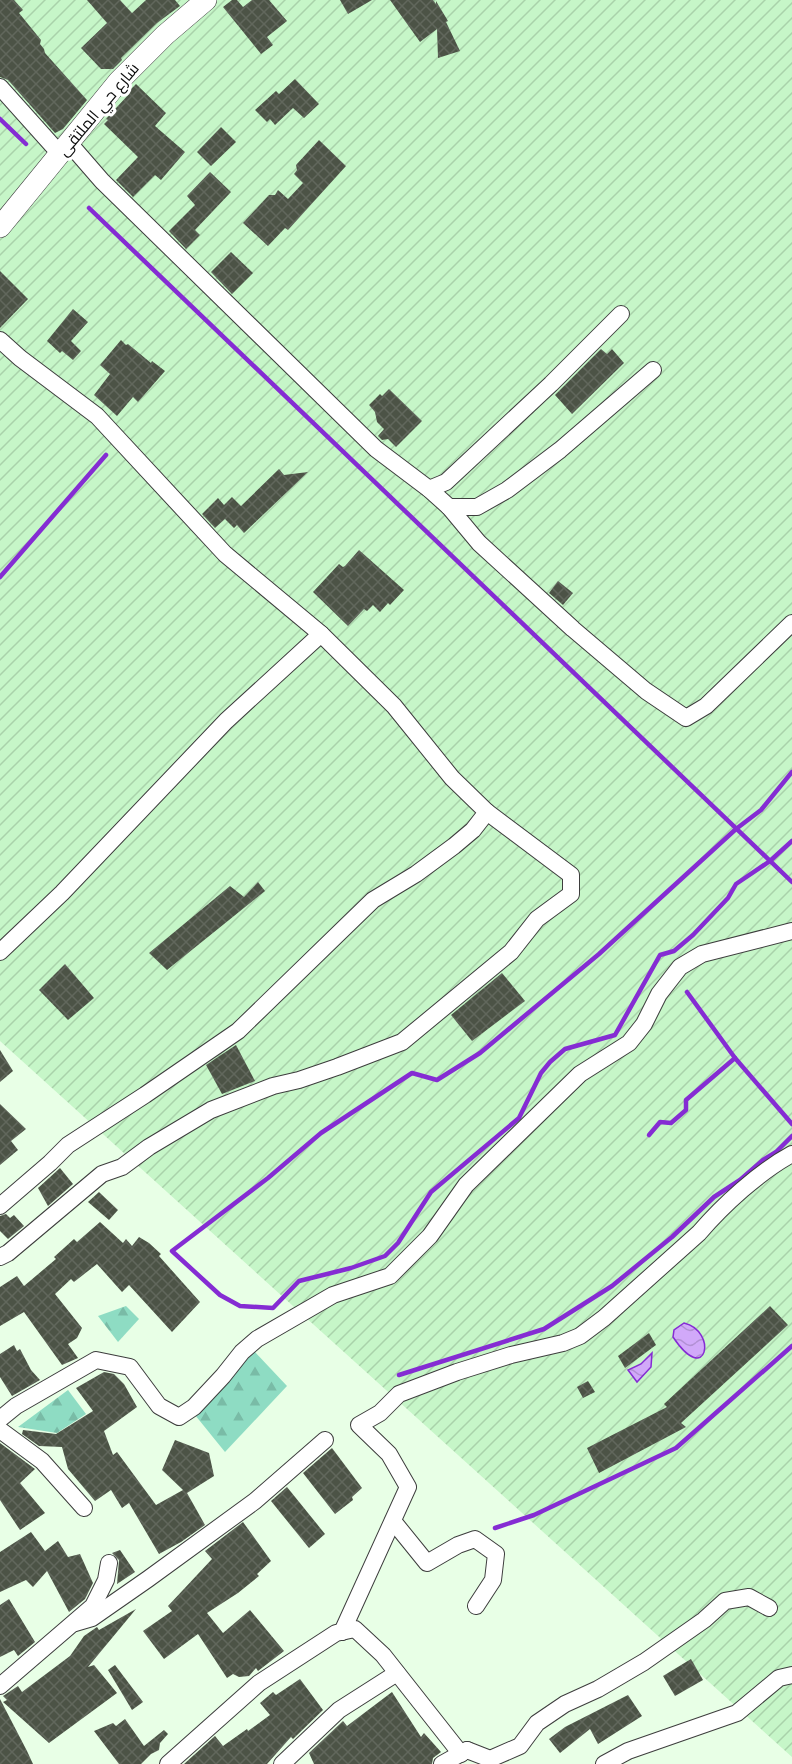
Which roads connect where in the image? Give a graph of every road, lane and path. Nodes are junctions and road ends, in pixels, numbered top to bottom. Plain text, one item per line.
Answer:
1 (206, 0) edge
2 (0, 87) edge
3 (64, 148) junction
4 (0, 227) edge
5 (621, 314) dead end
6 (0, 340) edge
7 (653, 370) dead end
8 (429, 489) junction
9 (448, 507) junction
10 (792, 623) edge
11 (321, 634) junction
12 (487, 812) junction
13 (792, 931) edge
14 (0, 952) edge
15 (792, 1154) edge
16 (0, 1206) edge
17 (3, 1251) edge
18 (0, 1419) edge
19 (0, 1430) edge
20 (325, 1440) dead end
21 (84, 1508) dead end
22 (393, 1521) junction
23 (109, 1563) dead end
24 (476, 1605) dead end
25 (769, 1608) dead end
26 (75, 1623) junction
27 (342, 1632) junction
28 (397, 1674) junction
29 (792, 1675) edge
30 (0, 1686) edge
31 (464, 1752) junction
32 (168, 1764) edge
33 (282, 1764) edge
34 (442, 1764) edge
35 (477, 1764) edge
36 (604, 1764) edge

1 - 3 street, شارع حي الملتقى
2 - 3 street
3 - 4 street, شارع حي الملتقى
3 - 8 street
5 - 8 street
6 - 11 street
7 - 9 street
8 - 9 street
9 - 10 street
11 - 12 street
11 - 14 street
12 - 16 street
12 - 17 street
13 - 18 street
15 - 22 street
19 - 21 street
20 - 26 street
22 - 24 street
22 - 27 street
23 - 26 street
25 - 31 street
26 - 30 street
27 - 28 street
27 - 32 street
28 - 31 street
28 - 33 street
29 - 36 street
31 - 34 street
31 - 35 street

